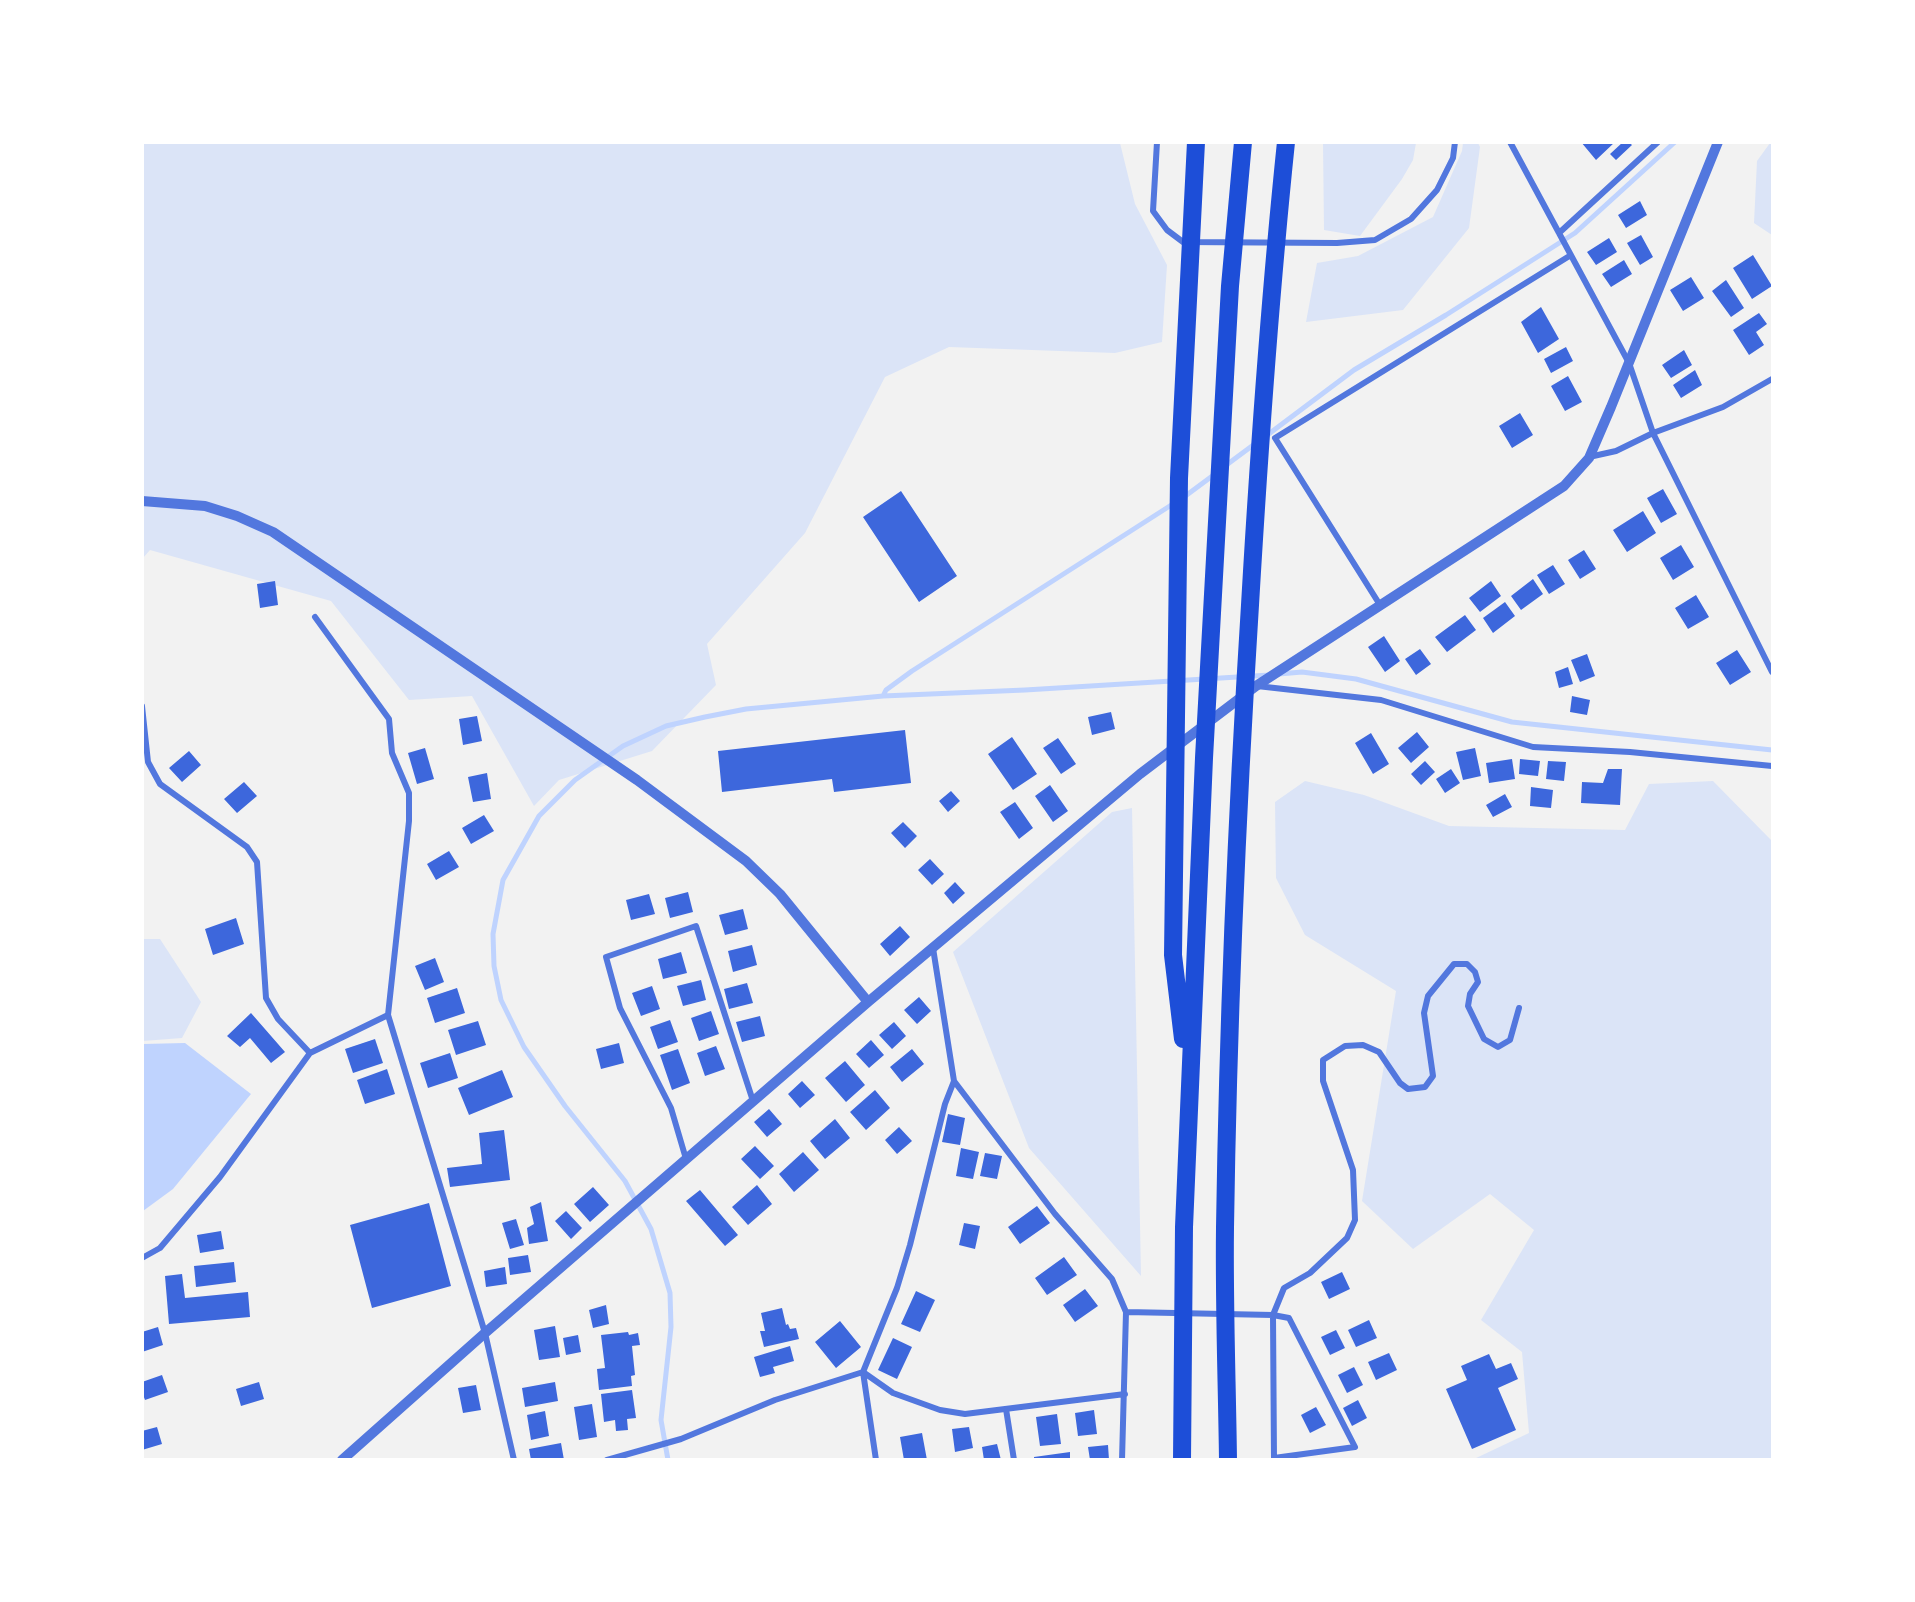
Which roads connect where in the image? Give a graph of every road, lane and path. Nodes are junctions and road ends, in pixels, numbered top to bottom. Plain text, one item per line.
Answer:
1 (1157, 142) edge
2 (1286, 142) edge
3 (1455, 142) edge
4 (1510, 142) edge
5 (1658, 142) edge
6 (1718, 142) edge
7 (1242, 150) edge
8 (1196, 152) edge
9 (1559, 233) junction
10 (1571, 255) junction
11 (1629, 363) junction
12 (1773, 379) edge
13 (1653, 433) junction
14 (1589, 458) junction
15 (142, 501) edge
16 (1380, 605) junction
17 (315, 617) dead end
18 (1773, 672) edge
19 (1256, 686) junction
20 (142, 706) edge
21 (1773, 766) edge
22 (933, 948) junction
23 (868, 1002) junction
24 (1519, 1008) dead end
25 (388, 1015) junction
26 (310, 1053) junction
27 (954, 1081) junction
28 (1189, 1089) junction
29 (753, 1101) junction
30 (686, 1160) junction
31 (142, 1258) edge
32 (1126, 1312) junction
33 (1273, 1315) junction
34 (485, 1333) junction
35 (863, 1372) junction
36 (1125, 1394) junction
37 (1006, 1409) junction
38 (1274, 1459) edge
39 (342, 1460) edge
40 (514, 1460) edge
41 (607, 1460) edge
42 (876, 1460) edge
43 (1014, 1460) edge
44 (1122, 1460) edge
45 (1182, 1460) edge
46 (1228, 1460) edge

1 - 3 street
2 - 46 highway
4 - 9 street
5 - 9 street
6 - 11 street
7 - 28 highway
8 - 28 highway
9 - 10 street
10 - 11 street
10 - 16 street
11 - 13 street
11 - 14 street
12 - 13 street
13 - 14 street
13 - 18 street
14 - 16 street
15 - 23 street
16 - 19 street
17 - 25 street
19 - 21 street
19 - 22 street
20 - 26 street
22 - 23 street
22 - 27 street
23 - 29 street
24 - 33 street
25 - 26 street
25 - 34 street
26 - 31 street
27 - 32 street
27 - 35 street
28 - 45 highway
29 - 30 street
29 - 30 street
30 - 34 street
32 - 33 street
32 - 36 street
33 - 38 street
33 - 38 street
34 - 39 street
34 - 40 street
35 - 37 street
35 - 41 street
35 - 42 street
36 - 37 street
36 - 44 street
37 - 43 street

